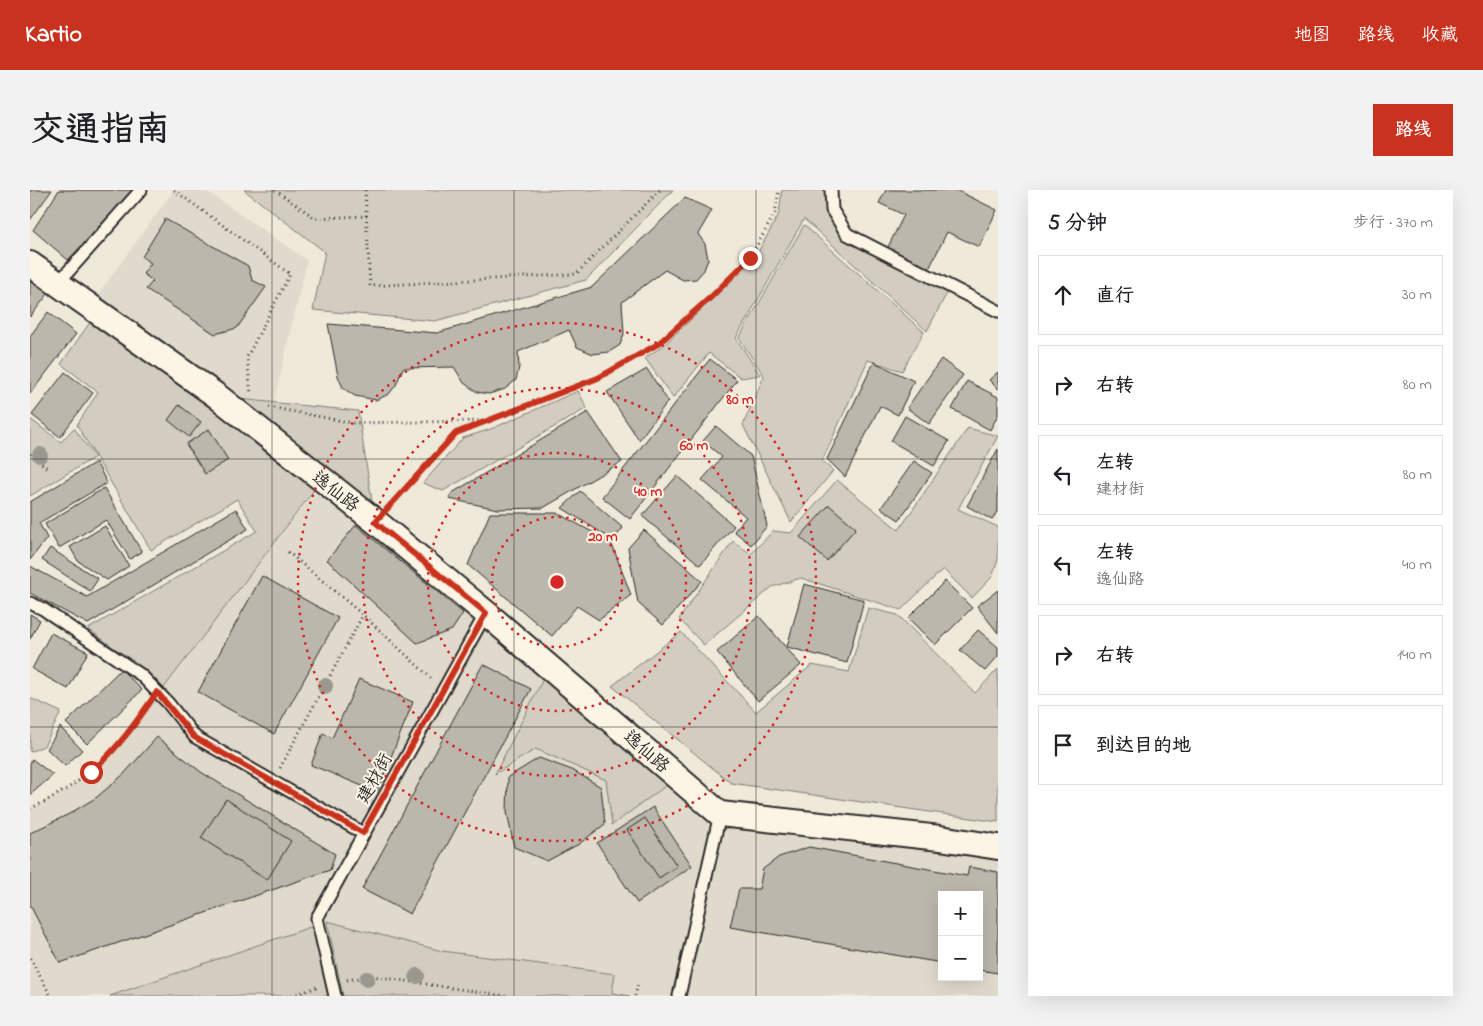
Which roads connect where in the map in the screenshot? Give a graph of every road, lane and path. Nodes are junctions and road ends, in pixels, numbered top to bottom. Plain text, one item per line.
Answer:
1 (141, 190) edge
2 (174, 190) edge
3 (275, 190) edge
4 (365, 190) edge
5 (660, 190) edge
6 (779, 190) edge
7 (831, 190) edge
8 (367, 216) junction
9 (30, 264) edge
10 (58, 283) junction
11 (998, 311) edge
12 (252, 403) dead end
13 (263, 406) dead end
14 (487, 421) junction
15 (30, 454) edge
16 (47, 468) dead end
17 (375, 522) junction
18 (288, 552) dead end
19 (30, 602) edge
20 (486, 613) junction
21 (363, 615) junction
22 (444, 689) junction
23 (157, 692) junction
24 (272, 781) junction
25 (30, 808) edge
26 (720, 814) junction
27 (363, 833) junction
28 (998, 847) edge
29 (30, 958) edge
30 (332, 982) junction
31 (638, 984) dead end
32 (50, 996) edge
33 (292, 996) edge
34 (335, 996) edge
35 (506, 996) edge
36 (635, 996) edge
37 (679, 996) edge

1 - 10 lane
2 - 12 path
3 - 8 path
4 - 8 path
5 - 8 path
6 - 14 path
7 - 11 lane
9 - 10 street, 逸仙路
10 - 17 street, 逸仙路
13 - 14 path
14 - 17 path
15 - 16 path
17 - 20 street, 逸仙路
18 - 21 path
19 - 23 lane
20 - 22 lane, 建材街
20 - 26 street, 逸仙路
21 - 22 path
21 - 24 path
22 - 27 lane, 建材街
23 - 24 lane
23 - 25 path
24 - 27 lane
26 - 28 street
26 - 37 lane
27 - 30 lane, 建材街
29 - 32 path
30 - 33 path
30 - 34 lane, 建材街
30 - 35 path
31 - 36 path

